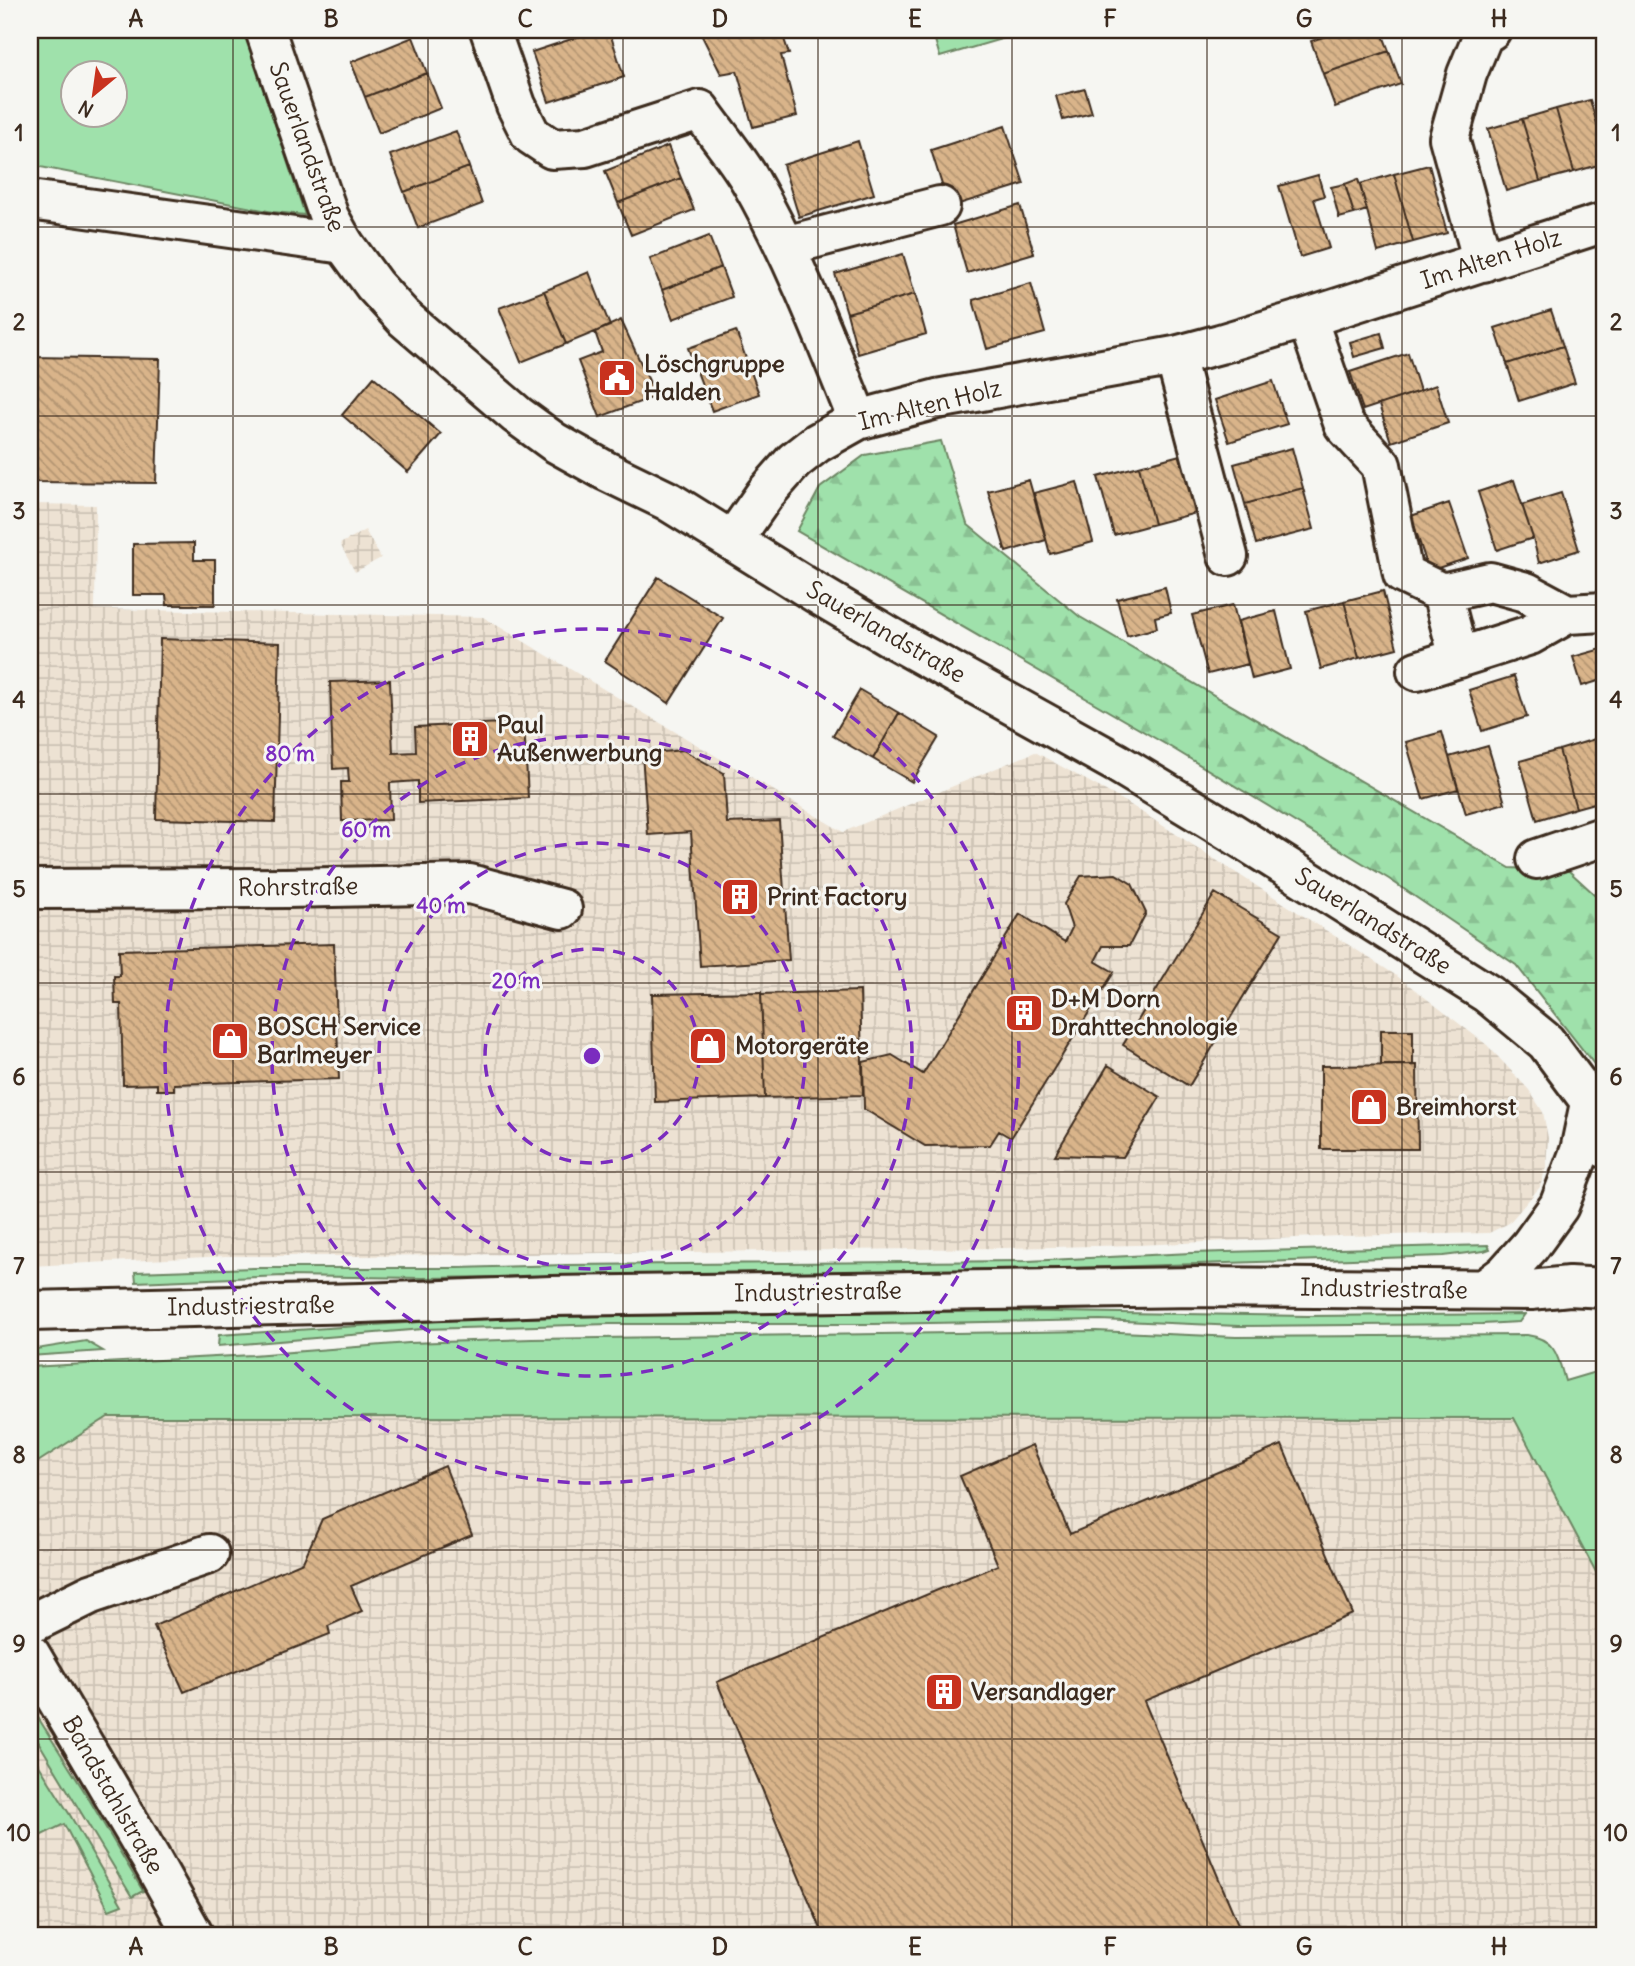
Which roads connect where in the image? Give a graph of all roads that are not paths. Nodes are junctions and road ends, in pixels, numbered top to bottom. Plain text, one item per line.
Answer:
1 (265, 30) edge
2 (490, 30) edge
3 (1491, 30) edge
4 (30, 200) edge
5 (940, 206) dead end
6 (1605, 222) edge
7 (344, 244) junction
8 (785, 246) junction
9 (1483, 262) junction
10 (1307, 318) junction
11 (1175, 355) junction
12 (858, 419) junction
13 (733, 540) junction
14 (1228, 556) dead end
15 (1442, 593) junction
16 (1605, 612) edge
17 (1567, 614) junction
18 (1459, 658) junction
19 (1417, 671) dead end
20 (1605, 836) edge
21 (1537, 859) dead end
22 (30, 889) edge
23 (562, 909) dead end
24 (1590, 1101) junction
25 (1605, 1149) edge
26 (1605, 1288) edge
27 (1485, 1289) junction
28 (30, 1311) edge
29 (209, 1554) dead end
30 (30, 1624) edge
31 (30, 1654) edge
32 (194, 1936) edge

1 - 7 main road, Sauerlandstraße
2 - 8 main road
3 - 9 main road
4 - 7 main road
5 - 8 main road
6 - 9 main road, Im Alten Holz
7 - 13 main road, Sauerlandstraße
8 - 12 main road
9 - 10 main road, Im Alten Holz
10 - 11 main road, Im Alten Holz
10 - 15 main road
11 - 12 main road, Im Alten Holz
11 - 14 main road
12 - 13 main road, Im Alten Holz
13 - 24 main road, Sauerlandstraße
15 - 17 main road
15 - 18 main road
16 - 17 main road
17 - 18 main road
18 - 19 main road
20 - 21 main road
22 - 23 main road, Rohrstraße
24 - 25 main road, Sauerlandstraße
24 - 27 main road
26 - 27 main road, Industriestraße
27 - 28 main road, Industriestraße
29 - 30 main road
31 - 32 main road, Bandstahlstraße

